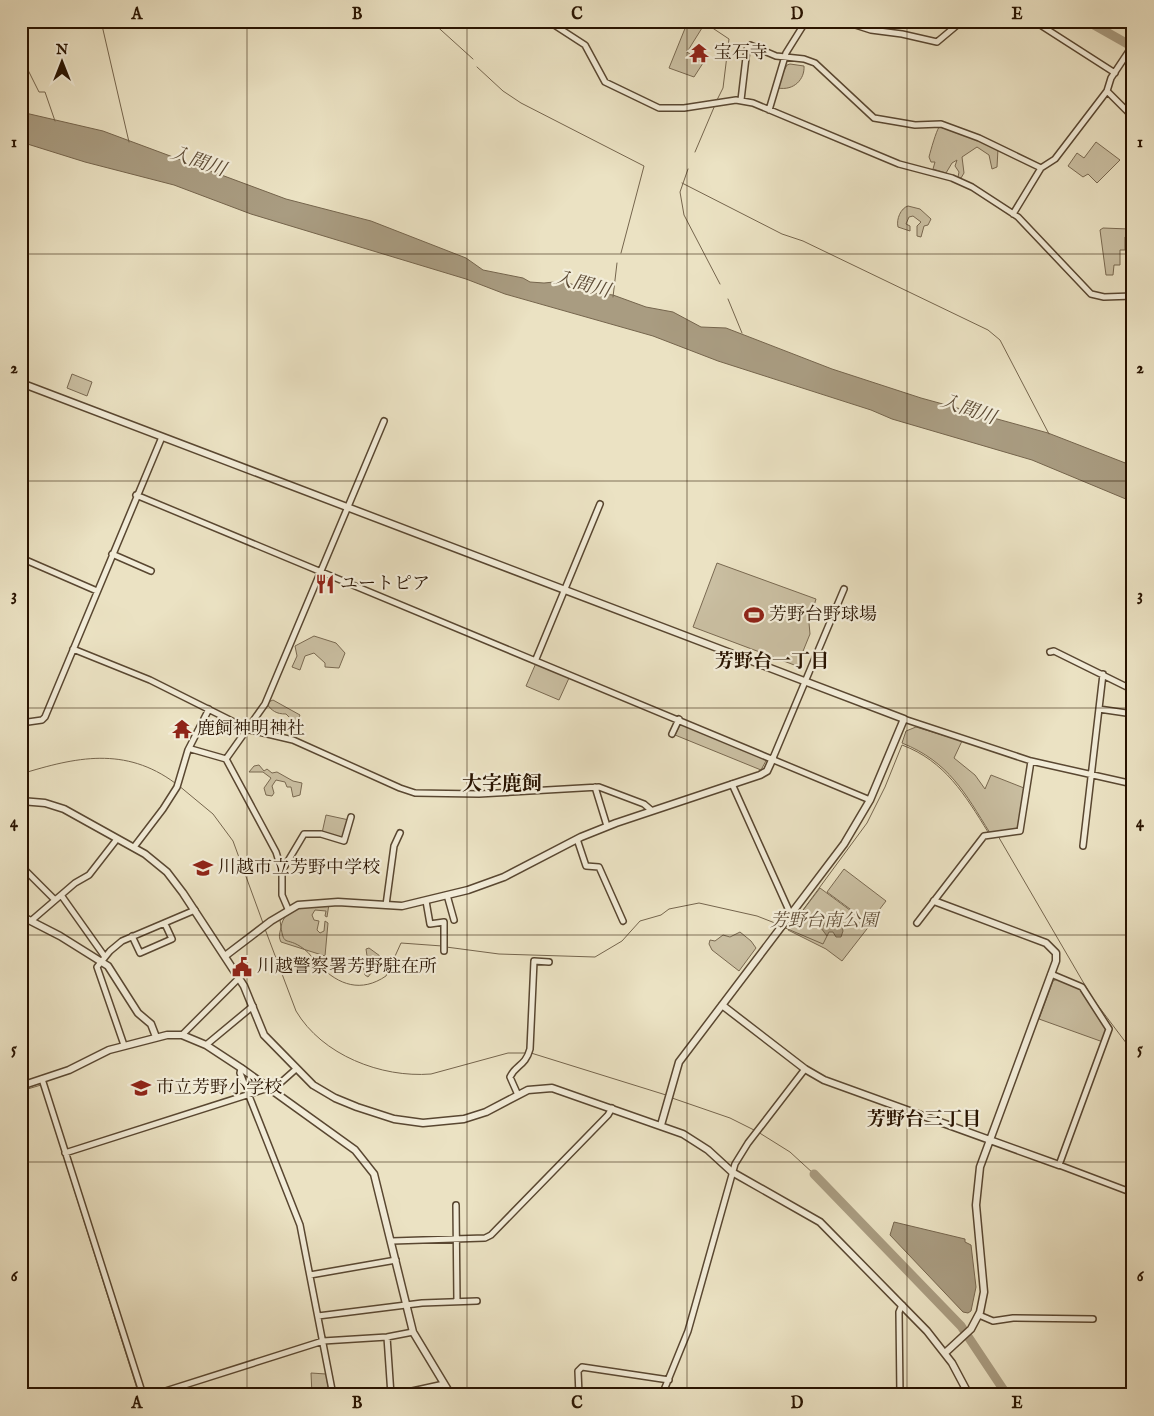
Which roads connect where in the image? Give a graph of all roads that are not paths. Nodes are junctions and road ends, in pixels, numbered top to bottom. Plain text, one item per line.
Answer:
1 (548, 21) edge
2 (806, 21) edge
3 (843, 21) edge
4 (962, 21) edge
5 (1034, 21) edge
6 (1133, 45) edge
7 (784, 59) junction
8 (1115, 72) junction
9 (1107, 91) junction
10 (741, 100) junction
11 (769, 110) junction
12 (1133, 117) edge
13 (1041, 168) junction
14 (1013, 214) junction
15 (1133, 296) edge
16 (21, 383) edge
17 (384, 420) dead end
18 (162, 437) junction
19 (136, 495) junction
20 (600, 504) dead end
21 (348, 507) junction
22 (112, 554) junction
23 (21, 558) edge
24 (321, 570) junction
25 (151, 571) dead end
26 (844, 589) dead end
27 (565, 590) junction
28 (97, 591) junction
29 (73, 648) junction
30 (1050, 652) dead end
31 (536, 659) junction
32 (1103, 674) junction
33 (805, 682) junction
34 (1133, 690) edge
35 (209, 709) junction
36 (1098, 709) junction
37 (1133, 714) edge
38 (679, 719) junction
39 (904, 719) junction
40 (21, 723) edge
41 (247, 729) junction
42 (672, 734) dead end
43 (190, 749) junction
44 (773, 758) junction
45 (226, 759) junction
46 (1031, 761) junction
47 (1090, 775) junction
48 (732, 784) junction
49 (1133, 784) edge
50 (595, 787) junction
51 (870, 800) junction
52 (21, 801) edge
53 (651, 810) junction
54 (351, 817) dead end
55 (607, 826) junction
56 (400, 833) dead end
57 (117, 839) junction
58 (577, 839) junction
59 (1084, 846) dead end
60 (134, 847) junction
61 (21, 866) edge
62 (282, 871) junction
63 (61, 895) junction
64 (447, 895) junction
65 (55, 900) junction
66 (426, 901) junction
67 (934, 901) junction
68 (386, 905) junction
69 (288, 909) junction
70 (195, 910) junction
71 (791, 915) junction
72 (21, 916) edge
73 (32, 920) junction
74 (454, 920) dead end
75 (623, 921) dead end
76 (917, 923) dead end
77 (165, 924) junction
78 (132, 936) junction
79 (444, 951) dead end
80 (225, 956) junction
81 (104, 959) junction
82 (549, 962) dead end
83 (1050, 974) junction
84 (238, 978) junction
85 (722, 1005) junction
86 (253, 1006) junction
87 (182, 1035) junction
88 (156, 1037) junction
89 (206, 1045) junction
90 (124, 1046) junction
91 (241, 1068) junction
92 (296, 1069) junction
93 (806, 1069) junction
94 (42, 1079) junction
95 (21, 1086) edge
96 (269, 1088) junction
97 (248, 1095) junction
98 (518, 1095) junction
99 (612, 1108) junction
100 (661, 1124) junction
101 (989, 1140) junction
102 (65, 1153) junction
103 (1059, 1165) junction
104 (732, 1172) junction
105 (1133, 1193) edge
106 (456, 1205) dead end
107 (456, 1238) junction
108 (392, 1241) junction
109 (396, 1260) junction
110 (310, 1275) junction
111 (457, 1301) junction
112 (477, 1301) dead end
113 (406, 1305) junction
114 (902, 1305) junction
115 (978, 1315) junction
116 (318, 1316) junction
117 (1093, 1319) dead end
118 (413, 1332) junction
119 (387, 1337) junction
120 (322, 1340) junction
121 (945, 1353) junction
122 (669, 1380) junction
123 (444, 1384) junction
124 (143, 1395) edge
125 (153, 1395) edge
126 (333, 1395) edge
127 (392, 1395) edge
128 (451, 1395) edge
129 (578, 1395) edge
130 (662, 1395) edge
131 (900, 1395) edge
132 (969, 1395) edge

1 - 10 street
2 - 7 street
3 - 4 street
5 - 8 street
6 - 8 street
7 - 10 street
7 - 11 street
7 - 13 street
8 - 9 street
9 - 12 street
9 - 13 street
10 - 11 street
11 - 14 street
13 - 14 street
14 - 15 street
16 - 18 street
17 - 21 street
18 - 19 street
18 - 21 street
19 - 22 street
19 - 24 street
20 - 27 street
21 - 24 street
21 - 27 street
22 - 25 street
22 - 28 street
23 - 28 street
24 - 31 street
24 - 41 street
26 - 33 street
27 - 31 street
27 - 33 street
28 - 29 street
29 - 35 street
29 - 40 street
30 - 32 street
31 - 38 street
32 - 34 street
32 - 36 street
33 - 39 street
33 - 44 street
35 - 41 street
35 - 43 street
36 - 37 street
36 - 47 street
38 - 42 street
38 - 44 street
39 - 46 street
39 - 51 street
41 - 45 street
41 - 50 street
43 - 45 street
43 - 60 street
44 - 48 street
44 - 51 street
45 - 62 street
46 - 47 street
46 - 67 street
47 - 49 street
47 - 59 street
48 - 53 street
48 - 71 street
50 - 53 street
50 - 55 street
51 - 71 street
52 - 57 street
53 - 55 street
54 - 62 street
55 - 58 street
56 - 68 street
57 - 60 street
57 - 63 street
58 - 64 street
58 - 75 street
60 - 70 street
61 - 65 street
62 - 69 street
63 - 65 street
63 - 81 street
64 - 66 street
64 - 74 street
65 - 73 street
66 - 68 street
66 - 79 street
67 - 76 street
67 - 83 street
68 - 69 street
69 - 80 street
70 - 77 street
70 - 80 street
71 - 85 street
72 - 73 street
73 - 81 street
77 - 78 street
77 - 78 street
78 - 81 street
80 - 84 street
81 - 88 street
81 - 90 street
82 - 98 street
83 - 101 street
83 - 103 street
84 - 86 street
84 - 87 street
85 - 93 street
85 - 100 street
86 - 89 street
86 - 92 street
87 - 88 street
87 - 89 street
88 - 90 street
89 - 91 street
90 - 94 street
91 - 96 street
91 - 97 street
92 - 96 street
92 - 98 street
93 - 101 street
93 - 104 street
94 - 95 street
94 - 102 street
96 - 97 street
96 - 108 street
97 - 102 street
97 - 110 street
98 - 99 street
99 - 100 street
99 - 107 street
100 - 104 street
101 - 103 street
101 - 115 street
102 - 124 street
103 - 105 street
104 - 114 street
104 - 122 street
106 - 107 street
107 - 108 street
107 - 111 street
108 - 109 street
109 - 110 street
109 - 113 street
110 - 116 street
111 - 112 street
111 - 113 street
113 - 116 street
113 - 118 street
114 - 121 street
114 - 131 street
115 - 117 street
115 - 121 street
116 - 120 street
118 - 119 street
118 - 123 street
119 - 120 street
119 - 127 street
120 - 125 street
120 - 126 street
121 - 132 street
122 - 129 street
122 - 130 street
123 - 127 street
123 - 128 street

